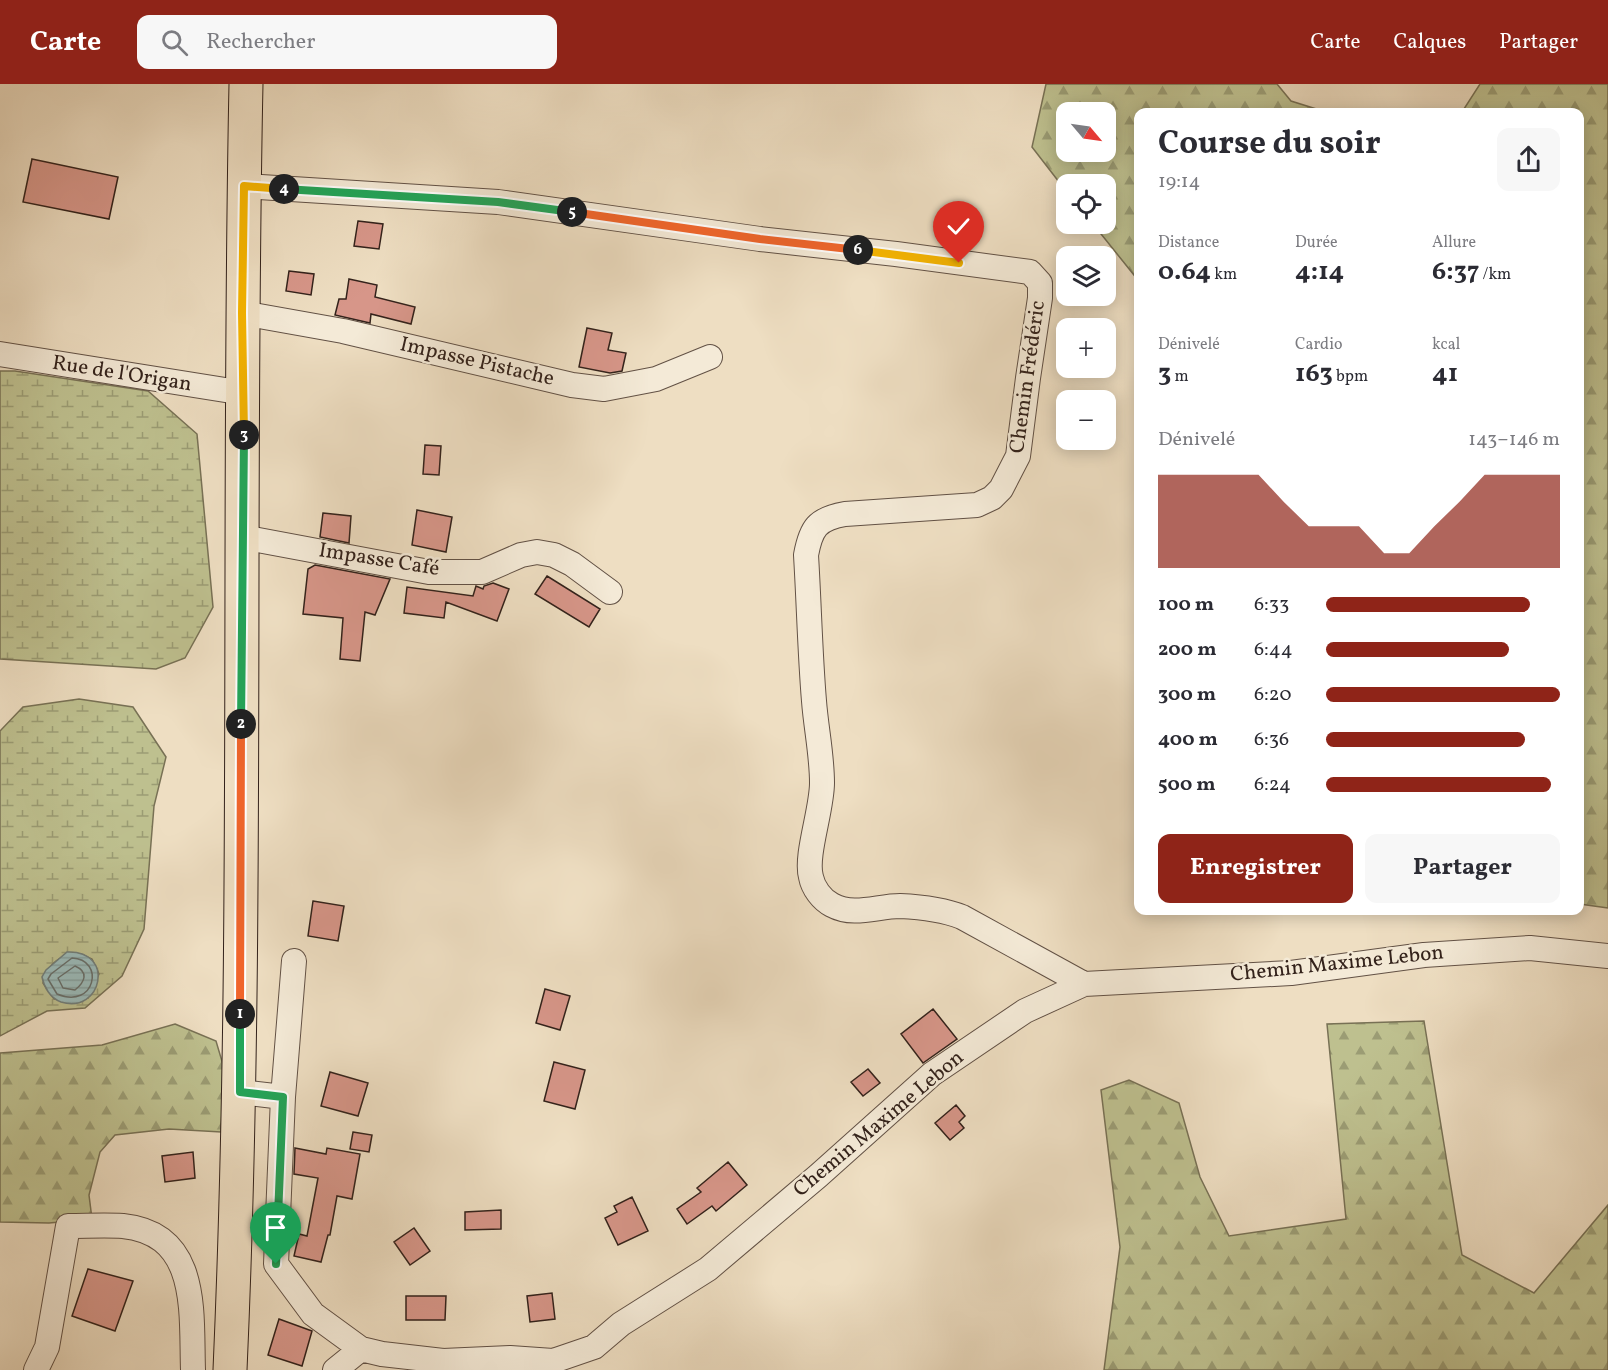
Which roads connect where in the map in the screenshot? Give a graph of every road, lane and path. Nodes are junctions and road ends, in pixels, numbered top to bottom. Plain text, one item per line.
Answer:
1 (246, 84) edge
2 (244, 186) junction
3 (242, 313) junction
4 (0, 354) edge
5 (710, 357) dead end
6 (244, 393) junction
7 (242, 537) junction
8 (609, 592) dead end
9 (1608, 956) edge
10 (294, 961) dead end
11 (1084, 984) junction
12 (240, 1092) junction
13 (283, 1097) junction
14 (361, 1349) junction
15 (36, 1370) edge
16 (193, 1370) edge
17 (230, 1370) edge
18 (335, 1370) edge

1 - 2 main road
2 - 3 main road
2 - 11 street, Chemin Frédéric
3 - 5 street, Impasse Pistache
3 - 6 main road
4 - 6 street, Rue de l'Origan
6 - 7 main road
7 - 8 street, Impasse Café
7 - 12 main road
9 - 11 street, Chemin Maxime Lebon
10 - 13 street
11 - 14 street, Chemin Maxime Lebon
12 - 13 street
12 - 17 main road
13 - 14 street
14 - 18 street
15 - 16 street

